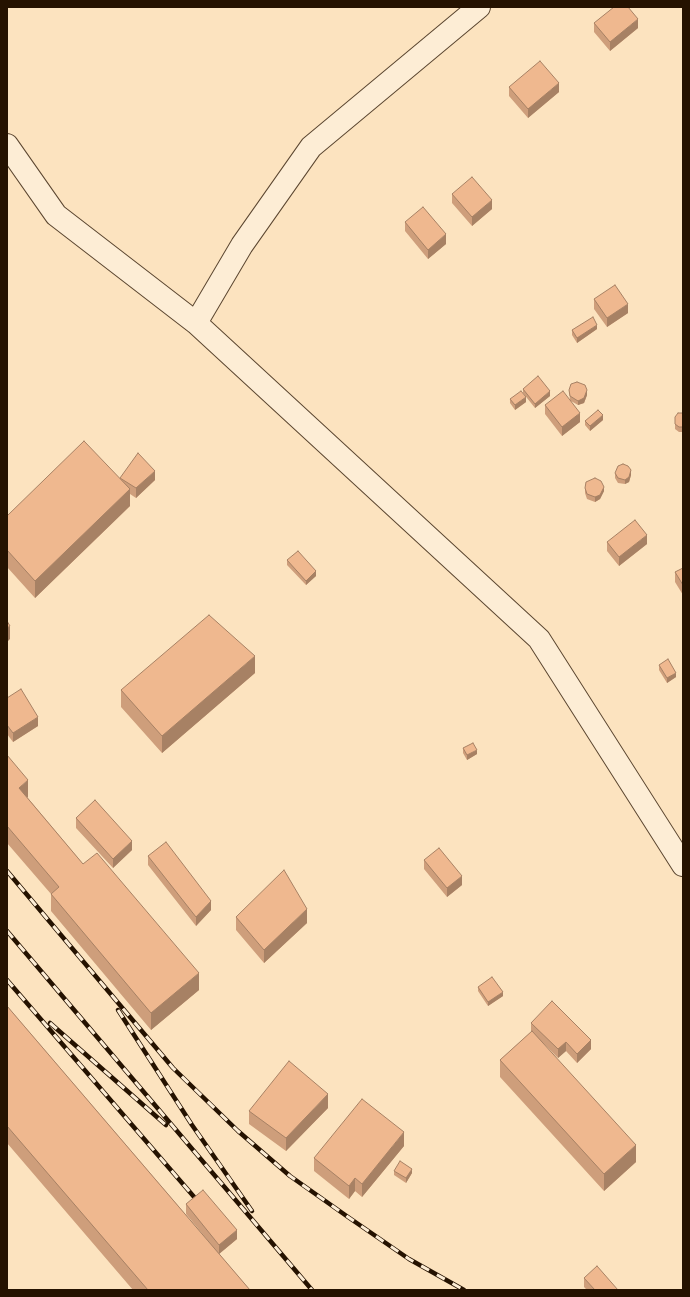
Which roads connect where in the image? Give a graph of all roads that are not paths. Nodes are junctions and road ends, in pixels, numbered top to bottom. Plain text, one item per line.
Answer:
1 (479, 7) edge
2 (7, 145) edge
3 (196, 323) junction
4 (683, 864) edge

1 - 3 street
2 - 3 street
3 - 4 street

